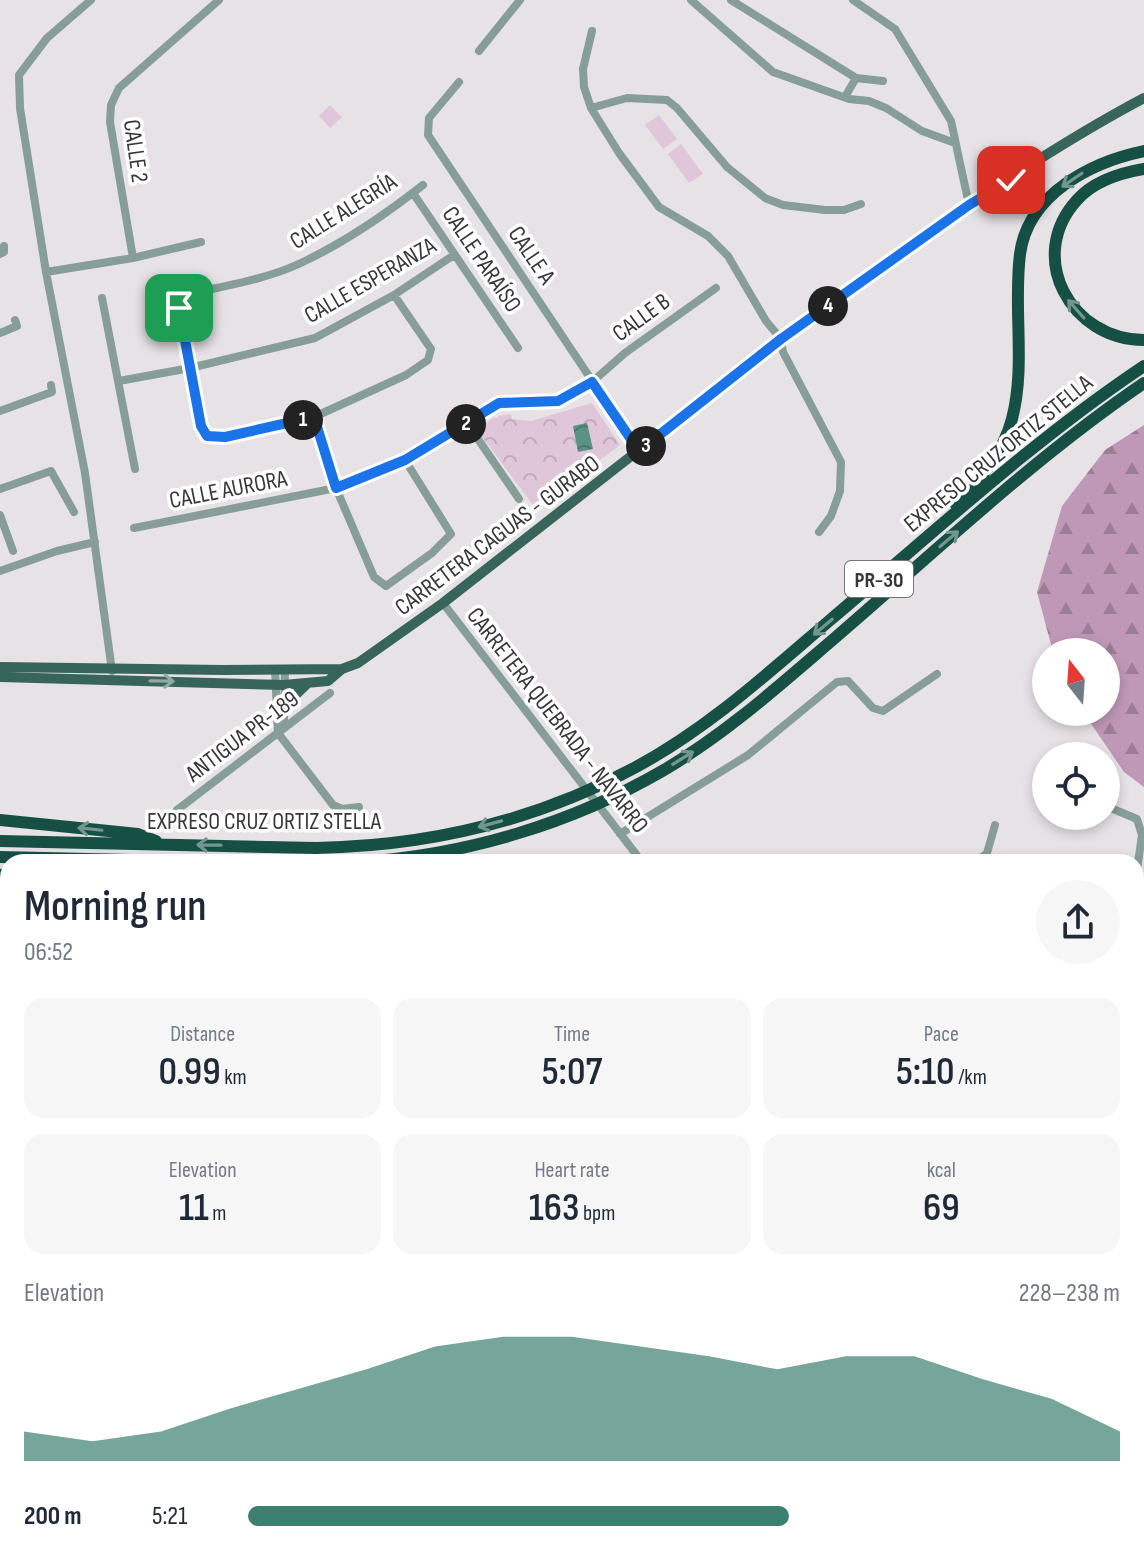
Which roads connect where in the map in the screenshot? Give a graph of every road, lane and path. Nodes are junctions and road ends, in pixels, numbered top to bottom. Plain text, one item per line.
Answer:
1 (91, 0) edge
2 (219, 0) edge
3 (520, 0) edge
4 (691, 0) edge
5 (731, 0) edge
6 (853, 0) edge
7 (592, 31) dead end
8 (479, 51) dead end
9 (856, 78) junction
10 (883, 81) dead end
11 (459, 82) dead end
12 (845, 97) junction
13 (1144, 98) edge
14 (591, 108) junction
15 (955, 143) junction
16 (1144, 151) edge
17 (1144, 169) edge
18 (423, 185) dead end
19 (413, 193) junction
20 (861, 204) dead end
21 (969, 205) junction
22 (201, 242) dead end
23 (454, 255) junction
24 (133, 258) junction
25 (46, 272) junction
26 (716, 288) dead end
27 (394, 295) junction
28 (102, 298) dead end
29 (15, 320) dead end
30 (0, 333) edge
31 (781, 339) junction
32 (1144, 340) edge
33 (518, 348) dead end
34 (1144, 366) edge
35 (190, 368) junction
36 (119, 381) junction
37 (592, 382) junction
38 (1144, 383) edge
39 (51, 385) dead end
40 (1144, 394) edge
41 (1106, 409) junction
42 (0, 411) edge
43 (314, 417) junction
44 (467, 423) junction
45 (639, 451) junction
46 (405, 460) junction
47 (135, 469) dead end
48 (336, 488) junction
49 (0, 489) edge
50 (519, 499) dead end
51 (74, 512) dead end
52 (0, 515) edge
53 (134, 528) dead end
54 (819, 532) dead end
55 (95, 542) junction
56 (13, 551) dead end
57 (908, 555) junction
58 (0, 571) edge
59 (443, 603) junction
60 (0, 667) edge
61 (342, 669) junction
62 (280, 670) junction
63 (112, 674) junction
64 (937, 674) dead end
65 (0, 677) edge
66 (279, 684) junction
67 (307, 684) junction
68 (330, 693) dead end
69 (284, 706) junction
70 (278, 733) junction
71 (359, 807) dead end
72 (177, 810) dead end
73 (1120, 812) edge
74 (0, 820) edge
75 (995, 825) dead end
76 (620, 834) junction
77 (0, 841) edge
78 (166, 844) junction
79 (414, 854) edge
80 (636, 854) edge
81 (986, 854) edge
82 (1139, 854) edge

1 - 25 street
2 - 24 street, CALLE 2
3 - 8 street
4 - 12 street
5 - 9 street
6 - 15 street
7 - 14 street
9 - 10 street
9 - 12 street
11 - 37 street, CALLE A
12 - 15 street
13 - 21 main road, CARRETERA CAGUAS - GURABO
14 - 20 street
14 - 31 street
15 - 21 street
16 -> 57 highway
32 -> 17 highway
18 - 19 street, CALLE ALEGRÍA
19 - 23 street, CALLE PARAÍSO
19 - 35 street, CALLE ALEGRÍA
21 - 31 main road, CARRETERA CAGUAS - GURABO
22 - 24 street
23 - 27 street, CALLE ESPERANZA
23 - 33 street, CALLE PARAÍSO
24 - 25 street
25 - 55 street
26 - 37 street, CALLE B
27 - 35 street, CALLE ESPERANZA
27 - 43 street
28 - 36 street
29 - 30 street
31 - 45 main road, CARRETERA CAGUAS - GURABO
31 - 54 street
34 - 57 highway, EXPRESO CRUZ ORTIZ STELLA / PR-30
35 - 36 street, CALLE ESPERANZA
35 - 43 street, CALLE ALEGRÍA
36 - 47 street
37 - 44 street, CALLE AURORA
37 - 45 street, CALLE A
38 - 41 highway, EXPRESO CRUZ ORTIZ STELLA / PR-30
39 - 42 street
40 - 41 highway
79 -> 41 highway, EXPRESO CRUZ ORTIZ STELLA / PR-30
43 - 48 street
44 - 46 street, CALLE AURORA
44 - 50 street
45 - 59 main road, CARRETERA CAGUAS - GURABO
46 - 48 street, CALLE AURORA
46 - 48 street
48 - 53 street, CALLE AURORA
49 - 51 street
52 - 56 street
55 - 58 street
55 - 63 street
57 -> 78 highway, EXPRESO CRUZ ORTIZ STELLA / PR-30
59 - 61 main road, CARRETERA CAGUAS - GURABO
59 - 76 street, CARRETERA QUEBRADA - NAVARRO
60 - 63 main road, CARRETERA CAGUAS - GURABO
61 - 62 main road, CARRETERA CAGUAS - GURABO
61 - 67 main road, CARRETERA CAGUAS - GURABO
62 - 63 main road, CARRETERA CAGUAS - GURABO
62 - 66 street
63 - 65 main road, CARRETERA CAGUAS - GURABO
63 -> 66 main road, CARRETERA CAGUAS - GURABO
64 - 76 street
66 - 67 main road, CARRETERA CAGUAS - GURABO
66 - 69 street
66 - 70 street
67 - 69 main road
68 - 70 street, ANTIGUA PR-189
69 - 70 street
70 - 71 street
70 - 72 street, ANTIGUA PR-189
73 - 82 street
78 -> 74 highway
75 - 81 street
76 - 80 street, CARRETERA QUEBRADA - NAVARRO
77 - 78 highway, EXPRESO CRUZ ORTIZ STELLA / PR-30

